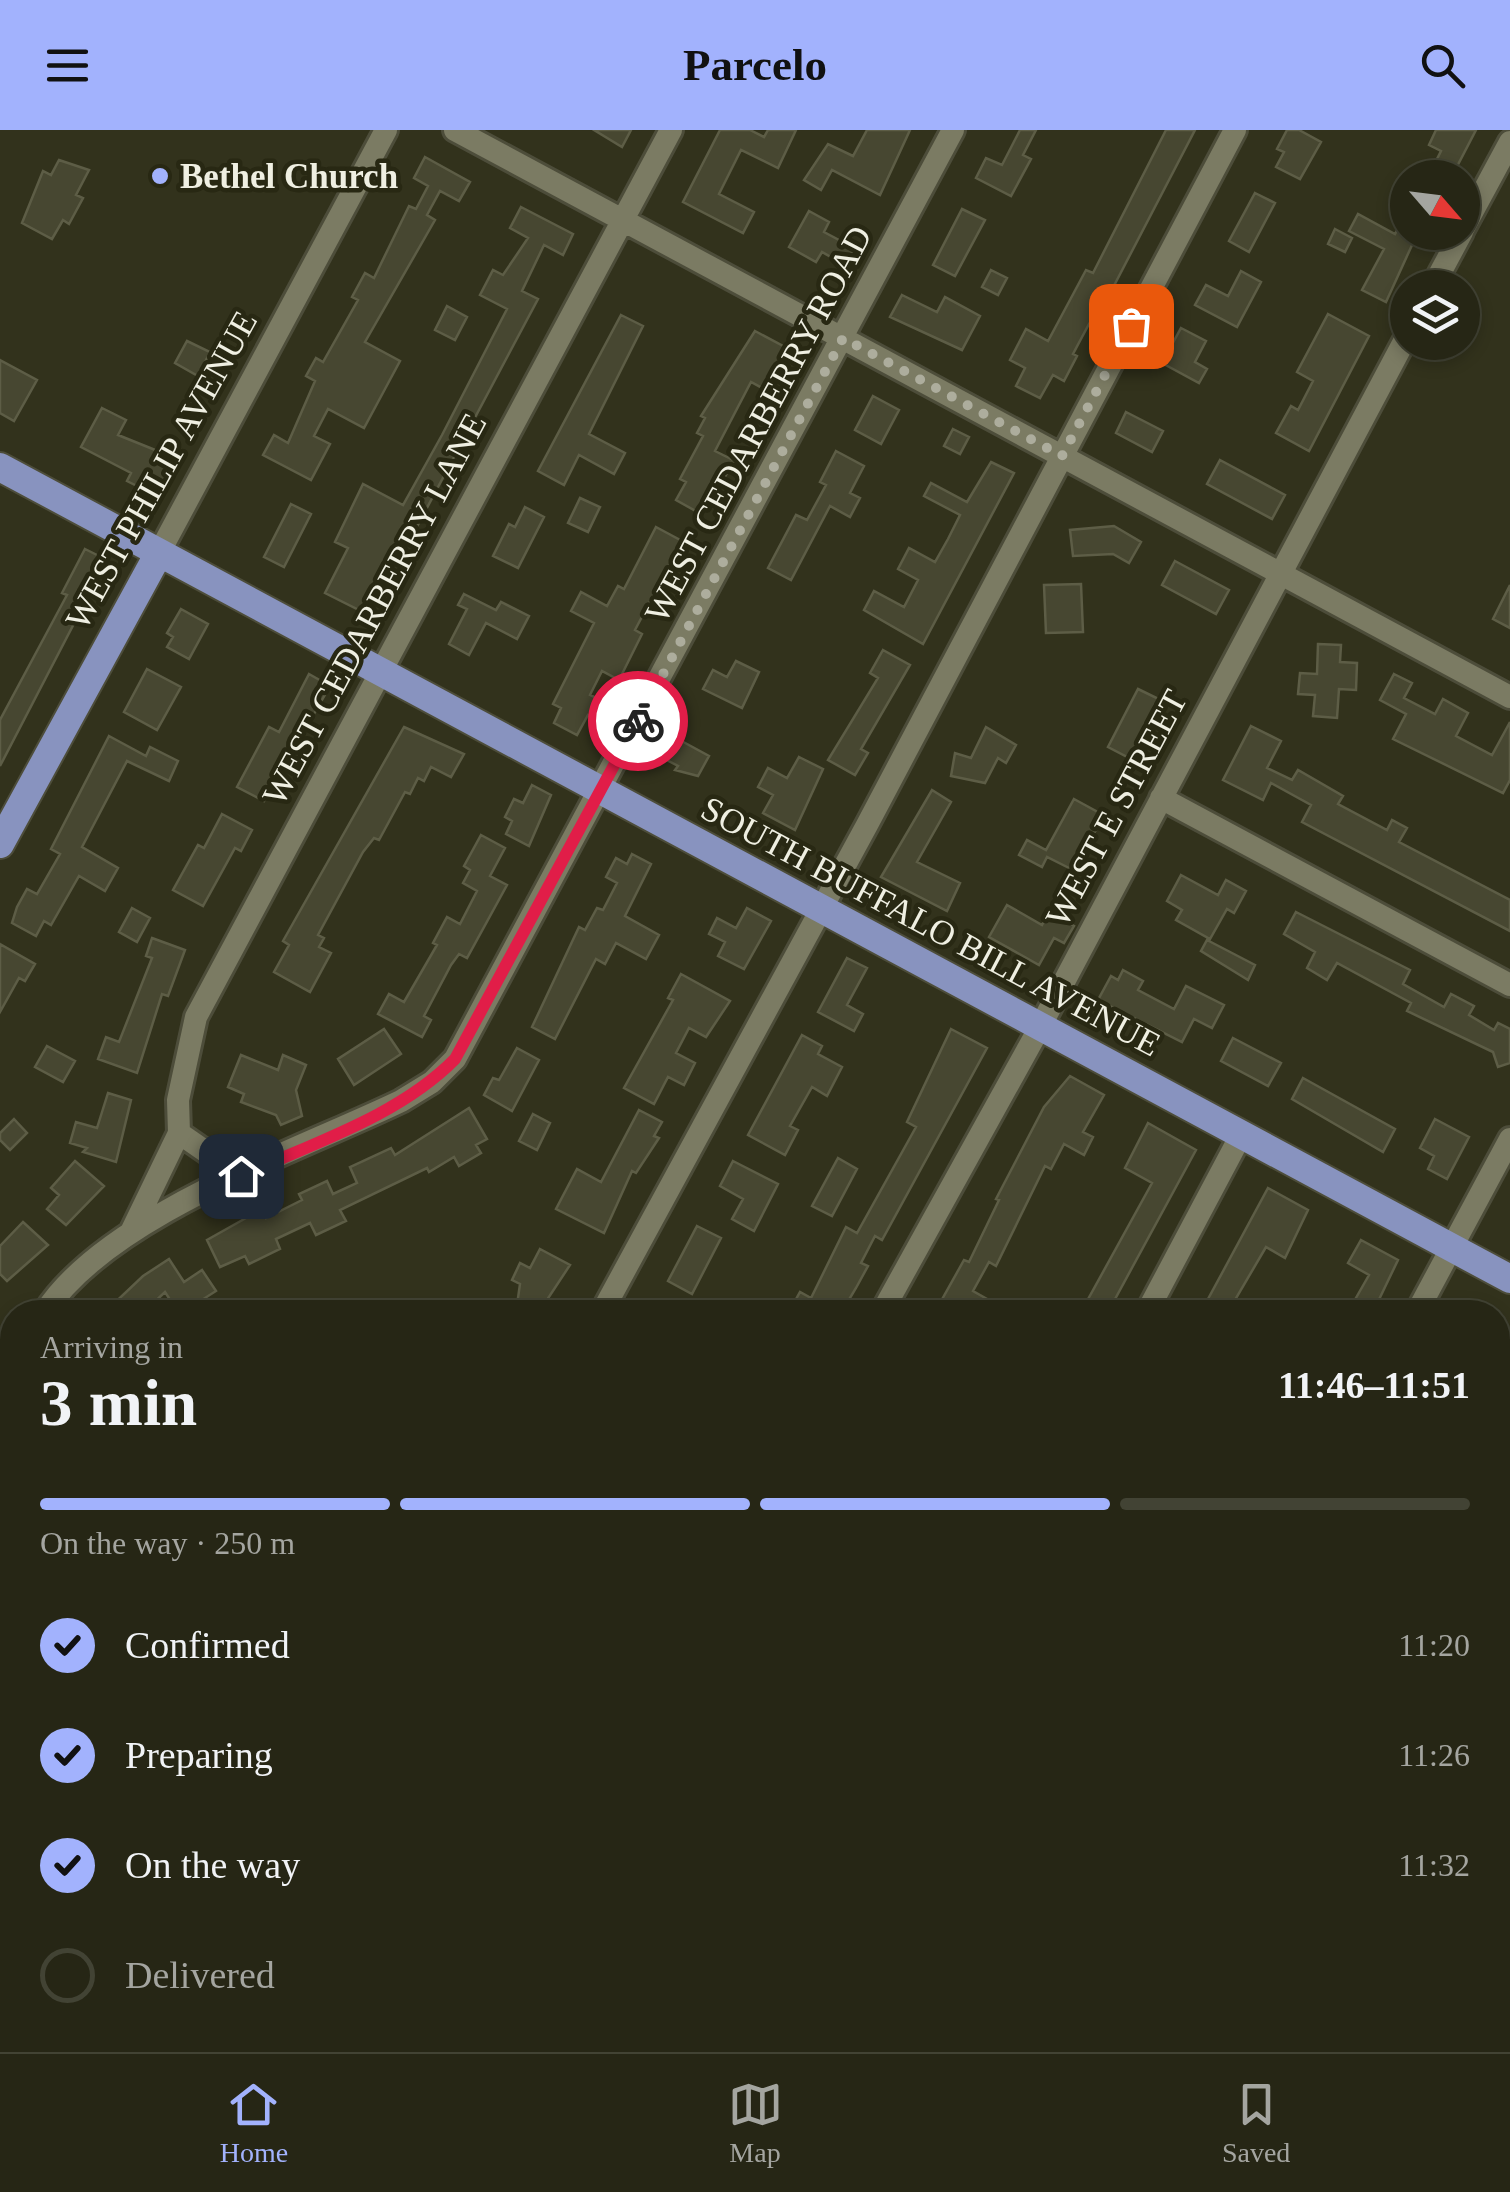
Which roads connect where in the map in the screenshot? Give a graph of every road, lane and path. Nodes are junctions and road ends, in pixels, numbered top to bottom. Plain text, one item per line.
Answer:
1 (386, 130) edge
2 (455, 130) edge
3 (671, 130) edge
4 (953, 130) edge
5 (1234, 130) edge
6 (1510, 142) edge
7 (1480, 198) edge
8 (623, 219) junction
9 (843, 338) junction
10 (1394, 360) edge
11 (1062, 456) junction
12 (0, 467) edge
13 (159, 553) junction
14 (1280, 574) junction
15 (380, 672) junction
16 (1510, 697) edge
17 (600, 791) junction
18 (1161, 798) junction
19 (0, 844) edge
20 (821, 910) junction
21 (1510, 985) edge
22 (1040, 1027) junction
23 (180, 1133) junction
24 (1242, 1135) junction
25 (1510, 1139) edge
26 (241, 1176) junction
27 (131, 1232) junction
28 (1452, 1248) junction
29 (1510, 1279) edge
30 (56, 1300) edge
31 (609, 1300) edge
32 (889, 1300) edge
33 (1153, 1300) edge
34 (1424, 1300) edge

1 - 13 street, WEST PHILIP AVENUE
2 - 8 street
3 - 8 street, WEST CEDARBERRY LANE
4 - 9 street, WEST CEDARBERRY ROAD
5 - 11 street
6 - 7 street
8 - 9 street
8 - 15 street, WEST CEDARBERRY LANE
9 - 11 street
9 - 17 street, WEST CEDARBERRY ROAD
10 - 14 street, WEST E STREET
11 - 14 street
11 - 20 street
12 - 13 main road, SOUTH BUFFALO BILL AVENUE
13 - 15 main road, SOUTH BUFFALO BILL AVENUE
13 - 19 main road, WEST PHILIP AVENUE
14 - 16 street
14 - 18 street, WEST E STREET
15 - 17 main road, SOUTH BUFFALO BILL AVENUE
15 - 23 street, WEST CEDARBERRY LANE
17 - 20 main road, SOUTH BUFFALO BILL AVENUE
17 - 26 street, WEST CEDARBERRY ROAD
18 - 21 street
18 - 22 street, WEST E STREET
20 - 22 main road, SOUTH BUFFALO BILL AVENUE
20 - 31 street
22 - 24 main road, SOUTH BUFFALO BILL AVENUE
22 - 32 street, WEST E STREET
23 - 26 street
23 - 27 street, WEST CEDARBERRY LANE
24 - 28 main road, SOUTH BUFFALO BILL AVENUE
24 - 33 street
25 - 28 street
26 - 27 street, WEST CEDARBERRY ROAD
27 - 30 street, WEST CEDARBERRY ROAD
28 - 29 main road, SOUTH BUFFALO BILL AVENUE
28 - 34 street

